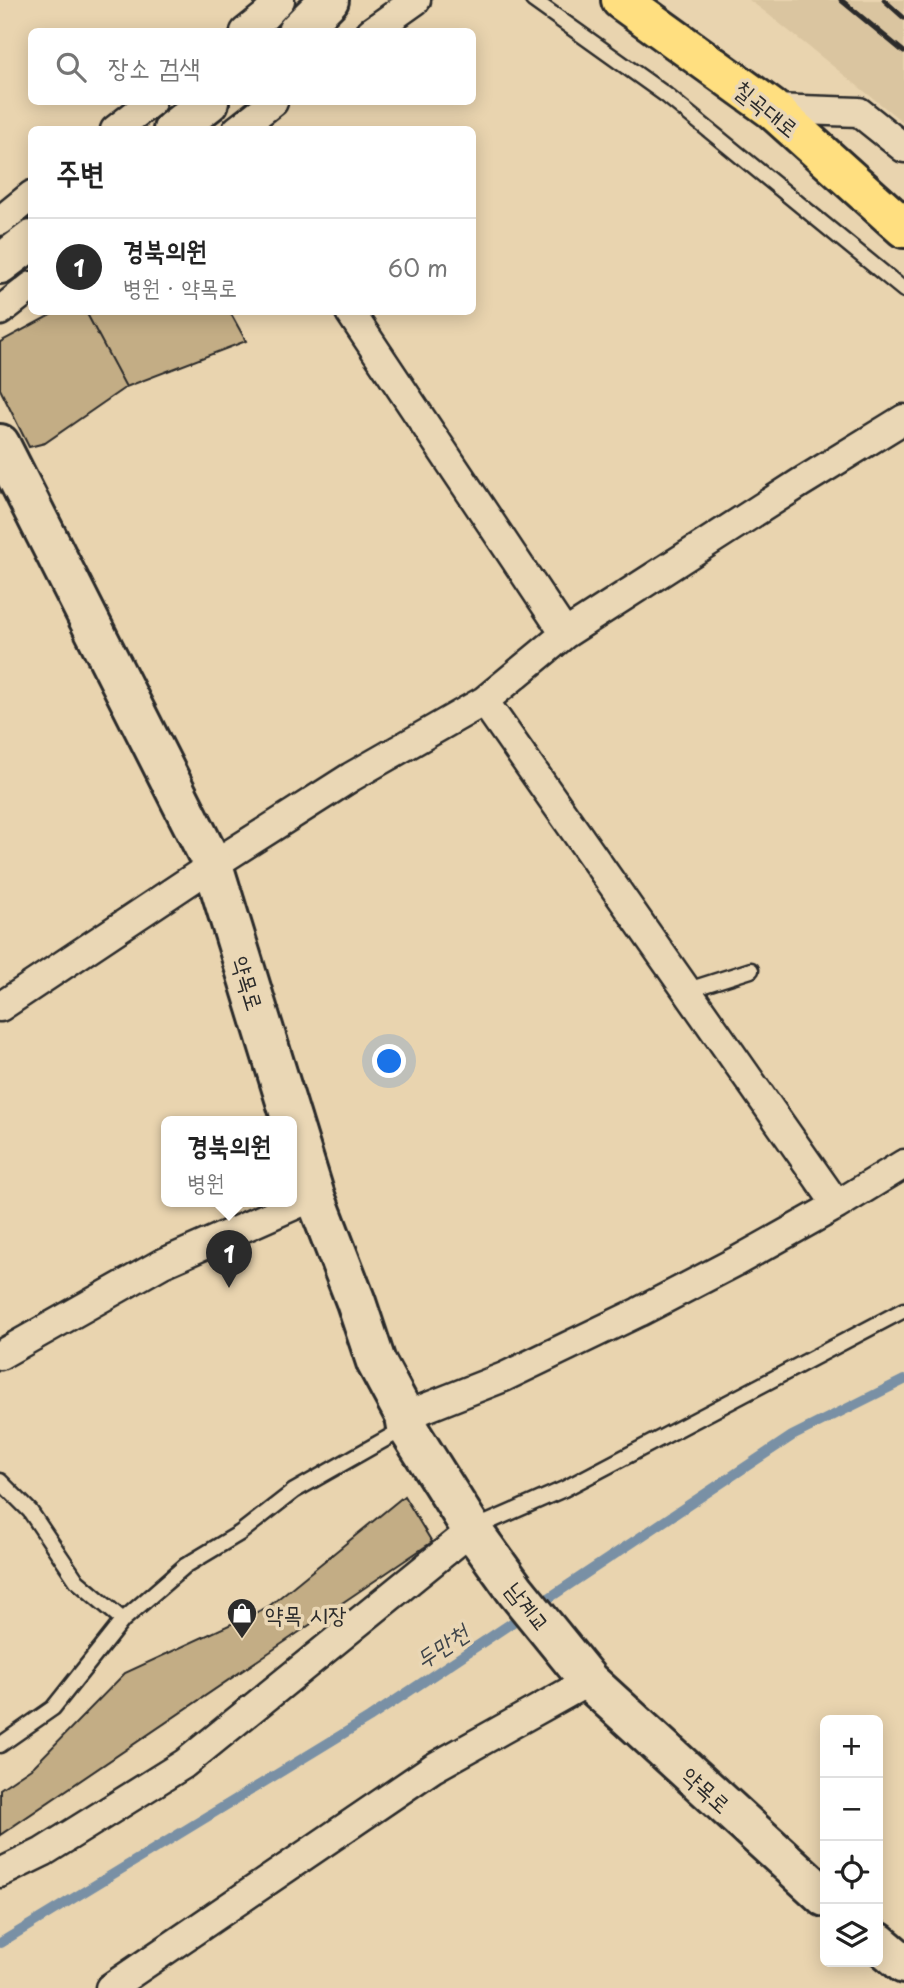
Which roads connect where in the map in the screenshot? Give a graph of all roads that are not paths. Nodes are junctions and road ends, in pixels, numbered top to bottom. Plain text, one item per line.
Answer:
1 (280, 0) edge
2 (329, 0) edge
3 (416, 0) edge
4 (533, 0) edge
5 (621, 0) edge
6 (250, 28) edge
7 (301, 28) edge
8 (377, 28) edge
9 (147, 105) edge
10 (205, 105) edge
11 (269, 105) edge
12 (772, 108) junction
13 (120, 126) edge
14 (178, 126) edge
15 (242, 126) edge
16 (904, 148) edge
17 (28, 198) edge
18 (0, 221) edge
19 (904, 228) edge
20 (28, 243) edge
21 (0, 264) edge
22 (28, 289) edge
23 (904, 290) edge
24 (0, 311) edge
25 (352, 315) edge
26 (904, 419) edge
27 (0, 444) edge
28 (565, 634) junction
29 (484, 701) junction
30 (213, 865) junction
31 (751, 970) dead end
32 (685, 991) junction
33 (0, 1007) edge
34 (290, 1116) edge
35 (297, 1138) edge
36 (904, 1164) edge
37 (315, 1196) junction
38 (297, 1204) edge
39 (837, 1205) junction
40 (290, 1207) edge
41 (904, 1310) edge
42 (0, 1355) edge
43 (406, 1421) junction
44 (0, 1482) edge
45 (472, 1530) junction
46 (123, 1620) junction
47 (589, 1681) junction
48 (0, 1745) edge
49 (0, 1873) edge
50 (820, 1892) edge
51 (883, 1946) edge
52 (904, 1964) edge
53 (110, 1988) edge

1 - 6 street
2 - 7 street
3 - 8 street
4 - 23 lane
5 - 12 main road, 칠곡대로
9 - 13 street
10 - 14 street
11 - 15 street
12 - 16 street
12 - 19 main road, 칠곡대로
17 - 18 street
20 - 21 street
22 - 24 street
25 - 28 street
26 - 28 street
27 - 30 street, 약목로
28 - 29 street
29 - 30 street
29 - 32 street
30 - 33 street
30 - 34 street, 약목로
31 - 32 lane
32 - 39 street
35 - 37 street, 약목로
36 - 39 street
37 - 38 street
37 - 43 street, 약목로
39 - 43 street
40 - 42 street
41 - 45 lane
43 - 45 street, 약목로
43 - 46 lane
44 - 46 lane
45 - 47 street, 남계교
45 - 49 street
46 - 48 lane
47 - 50 street, 약목로
47 - 53 street
51 - 52 street

